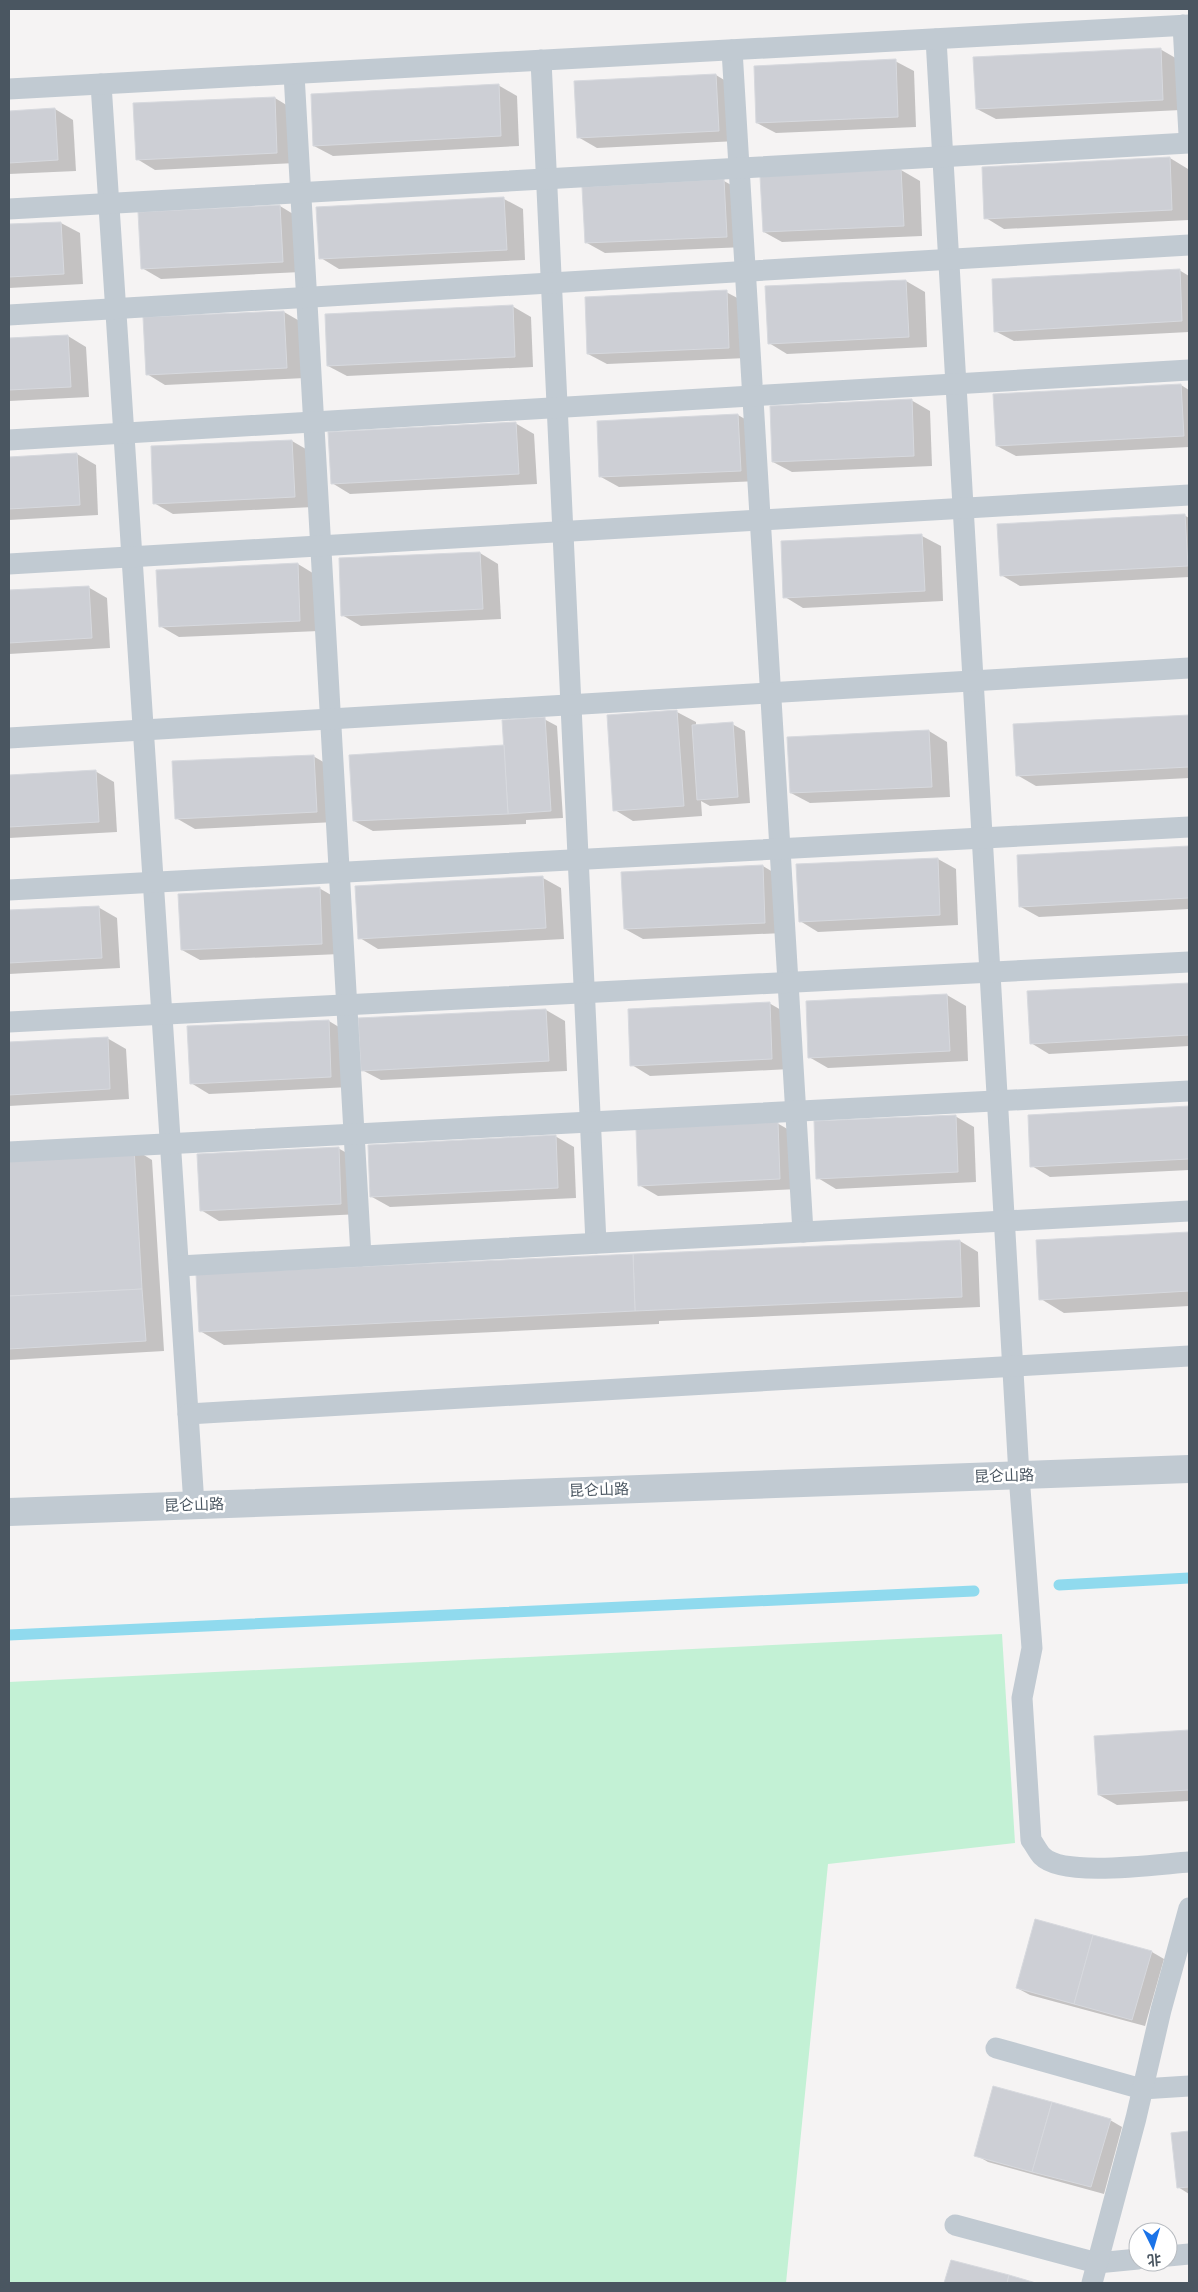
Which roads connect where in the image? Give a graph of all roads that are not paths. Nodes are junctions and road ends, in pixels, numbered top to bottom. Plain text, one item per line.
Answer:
1 (1186, 25) edge
2 (936, 39) junction
3 (732, 50) junction
4 (541, 60) junction
5 (294, 74) junction
6 (101, 84) junction
7 (9, 89) edge
8 (1189, 135) edge
9 (1189, 143) edge
10 (943, 157) junction
11 (740, 168) junction
12 (547, 179) junction
13 (301, 193) junction
14 (109, 204) junction
15 (9, 209) edge
16 (1189, 245) edge
17 (949, 260) junction
18 (745, 272) junction
19 (551, 283) junction
20 (307, 297) junction
21 (116, 309) junction
22 (9, 315) edge
23 (1189, 370) edge
24 (956, 384) junction
25 (753, 396) junction
26 (558, 407) junction
27 (314, 421) junction
28 (124, 433) junction
29 (9, 440) edge
30 (1189, 495) edge
31 (964, 508) junction
32 (760, 520) junction
33 (563, 532) junction
34 (321, 546) junction
35 (132, 557) junction
36 (9, 564) edge
37 (1189, 668) edge
38 (974, 680) junction
39 (771, 693) junction
40 (571, 704) junction
41 (331, 718) junction
42 (143, 730) junction
43 (9, 738) edge
44 (1189, 827) edge
45 (983, 838) junction
46 (780, 849) junction
47 (578, 859) junction
48 (339, 872) junction
49 (154, 882) junction
50 (9, 890) edge
51 (1189, 962) edge
52 (991, 972) junction
53 (788, 982) junction
54 (584, 993) junction
55 (347, 1005) junction
56 (162, 1014) junction
57 (9, 1022) edge
58 (1189, 1091) edge
59 (998, 1101) junction
60 (796, 1112) junction
61 (590, 1122) junction
62 (354, 1134) junction
63 (171, 1144) junction
64 (9, 1152) edge
65 (1189, 1211) edge
66 (1005, 1221) junction
67 (803, 1232) junction
68 (596, 1244) junction
69 (361, 1256) junction
70 (179, 1266) junction
71 (1189, 1356) edge
72 (1013, 1366) junction
73 (188, 1414) junction
74 (1189, 1469) edge
75 (1019, 1475) junction
76 (194, 1505) junction
77 (9, 1512) edge
78 (1189, 1862) edge
79 (1189, 1908) edge
80 (1189, 1972) edge
81 (1168, 1983) junction
82 (996, 2048) dead end
83 (1189, 2086) edge
84 (1142, 2089) junction
85 (955, 2224) dead end
86 (1128, 2262) edge
87 (1094, 2273) edge

1 - 2 lane
1 - 8 lane
2 - 3 lane
2 - 10 lane
3 - 4 lane
3 - 11 lane
4 - 5 lane
4 - 12 lane
5 - 6 lane
5 - 13 lane
6 - 7 lane
6 - 14 lane
9 - 10 lane
10 - 11 lane
10 - 17 lane
11 - 12 lane
11 - 18 lane
12 - 13 lane
12 - 19 lane
13 - 14 lane
13 - 20 lane
14 - 15 lane
14 - 21 lane
16 - 17 lane
17 - 18 lane
17 - 24 lane
18 - 19 lane
18 - 25 lane
19 - 20 lane
19 - 26 lane
20 - 21 lane
20 - 27 lane
21 - 22 lane
21 - 28 lane
23 - 24 lane
24 - 25 lane
24 - 31 lane
25 - 26 lane
25 - 32 lane
26 - 27 lane
26 - 33 lane
27 - 28 lane
27 - 34 lane
28 - 29 lane
28 - 35 lane
30 - 31 lane
31 - 32 lane
31 - 38 lane
32 - 33 lane
32 - 39 lane
33 - 34 lane
33 - 40 lane
34 - 35 lane
34 - 41 lane
35 - 36 lane
35 - 42 lane
37 - 38 lane
38 - 39 lane
38 - 45 lane
39 - 40 lane
39 - 46 lane
40 - 41 lane
40 - 47 lane
41 - 42 lane
41 - 48 lane
42 - 43 lane
42 - 49 lane
44 - 45 lane
45 - 46 lane
45 - 52 lane
46 - 47 lane
46 - 53 lane
47 - 48 lane
47 - 54 lane
48 - 49 lane
48 - 55 lane
49 - 50 lane
49 - 56 lane
51 - 52 lane
52 - 53 lane
52 - 59 lane
53 - 54 lane
53 - 60 lane
54 - 55 lane
54 - 61 lane
55 - 56 lane
55 - 62 lane
56 - 57 lane
56 - 63 lane
58 - 59 lane
59 - 60 lane
59 - 66 lane
60 - 61 lane
60 - 67 lane
61 - 62 lane
61 - 68 lane
62 - 63 lane
62 - 69 lane
63 - 64 lane
63 - 70 lane
65 - 66 lane
66 - 67 lane
66 - 72 lane
67 - 68 lane
68 - 69 lane
69 - 70 lane
70 - 73 lane
71 - 72 lane
72 - 73 lane
72 - 75 lane
73 - 76 lane
74 - 75 street, 昆仑山路
75 - 76 street, 昆仑山路
75 - 78 lane
76 - 77 street, 昆仑山路
79 - 81 lane
80 - 81 lane
81 - 84 lane
82 - 84 lane
83 - 84 lane
84 - 87 lane
85 - 87 lane
86 - 87 lane

